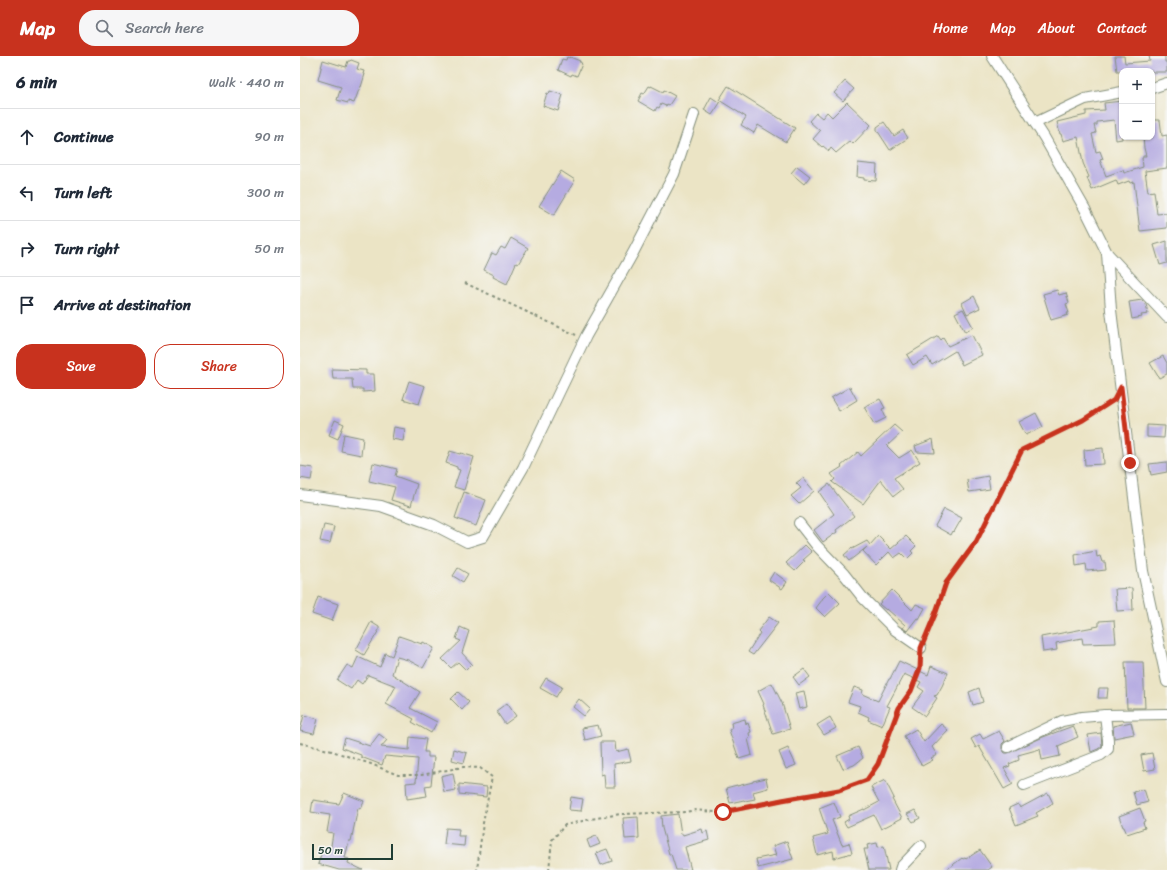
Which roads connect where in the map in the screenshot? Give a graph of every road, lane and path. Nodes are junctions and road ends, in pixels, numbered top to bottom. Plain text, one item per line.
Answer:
1 (992, 56) edge
2 (1167, 83) edge
3 (1155, 87) edge
4 (1119, 93) edge
5 (694, 114) dead end
6 (1035, 123) junction
7 (1107, 253) junction
8 (465, 284) dead end
9 (1167, 317) edge
10 (585, 339) junction
11 (1121, 387) junction
12 (300, 495) edge
13 (799, 523) dead end
14 (921, 648) junction
15 (1167, 682) edge
16 (1167, 714) edge
17 (1105, 715) junction
18 (300, 743) edge
19 (1008, 747) dead end
20 (1024, 785) dead end
21 (920, 846) dead end
22 (477, 870) edge
23 (549, 870) edge
24 (900, 870) edge

1 - 6 street
2 - 3 street
4 - 6 street
5 - 10 street
6 - 7 street
7 - 9 street
7 - 11 street
8 - 10 path
10 - 12 street
11 - 14 path
11 - 15 street
13 - 14 street
14 - 23 path
16 - 17 street
17 - 19 street
17 - 20 street
18 - 22 path
21 - 24 street

